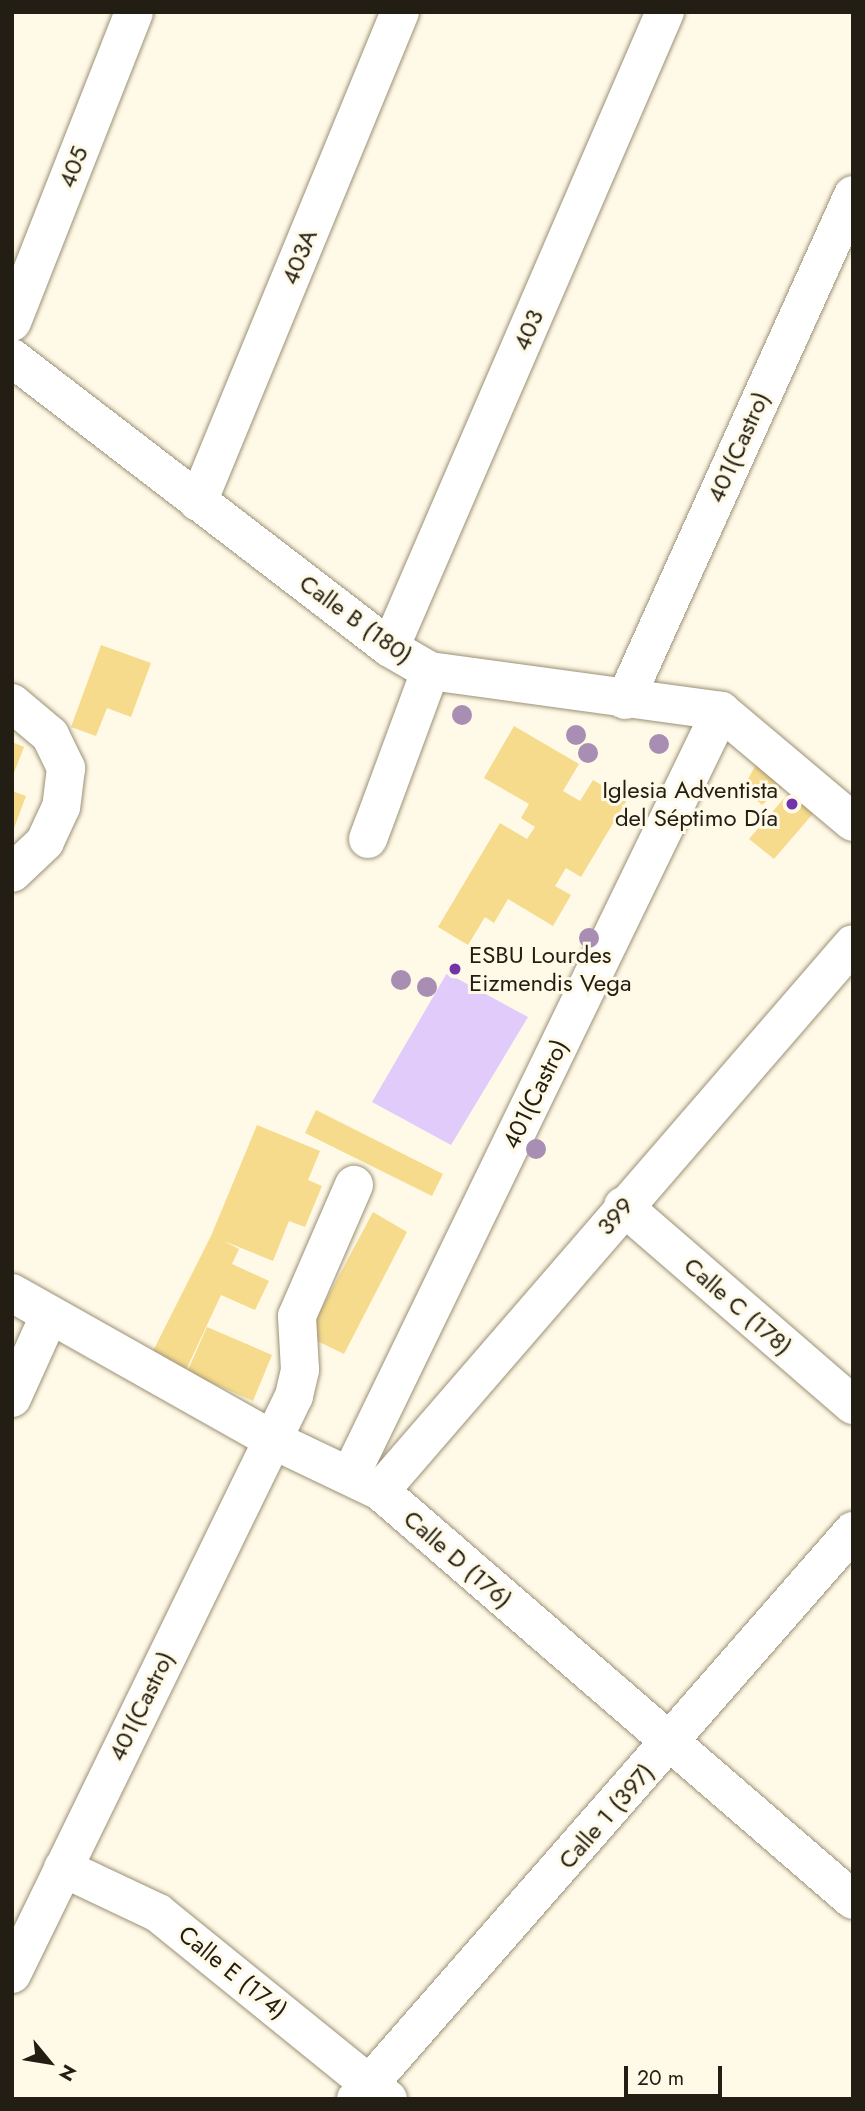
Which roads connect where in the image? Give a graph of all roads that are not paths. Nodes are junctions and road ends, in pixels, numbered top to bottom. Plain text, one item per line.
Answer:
1 (134, 12) edge
2 (400, 12) edge
3 (665, 12) edge
4 (853, 195) edge
5 (843, 242) edge
6 (12, 322) edge
7 (12, 358) edge
8 (198, 502) junction
9 (390, 648) junction
10 (430, 671) junction
11 (625, 700) junction
12 (12, 703) edge
13 (721, 711) junction
14 (853, 822) edge
15 (368, 839) dead end
16 (12, 873) edge
17 (853, 944) edge
18 (354, 1185) dead end
19 (623, 1206) junction
20 (12, 1293) edge
21 (49, 1317) junction
22 (12, 1398) edge
23 (853, 1405) edge
24 (271, 1439) junction
25 (365, 1484) junction
26 (853, 1531) edge
27 (672, 1741) junction
28 (63, 1868) junction
29 (853, 1900) edge
30 (12, 1974) edge
31 (372, 2093) edge

1 - 6 street, 405
2 - 8 street, 403A
3 - 9 street, 403
4 - 5 street, 401(Castro)
5 - 11 street, 401(Castro)
7 - 8 street, Calle B (180)
8 - 9 street, Calle B (180)
9 - 10 street, Calle B (180)
10 - 11 street, Calle B (180)
10 - 15 street
11 - 13 street, Calle B (180)
12 - 16 street
13 - 14 street
13 - 25 street, 401(Castro)
17 - 19 street, 399
18 - 24 street, 401(Castro)
19 - 23 street, Calle C (178)
19 - 25 street, 399
20 - 21 street, Calle D (176)
21 - 22 street
21 - 24 street, Calle D (176)
24 - 25 street, Calle D (176)
24 - 28 street, 401(Castro)
25 - 27 street, Calle D (176)
26 - 27 street, Calle 1 (397)
27 - 29 street, Calle D (176)
27 - 31 street, Calle 1 (397)
28 - 30 street, 401(Castro)
28 - 31 street, Calle E (174)

